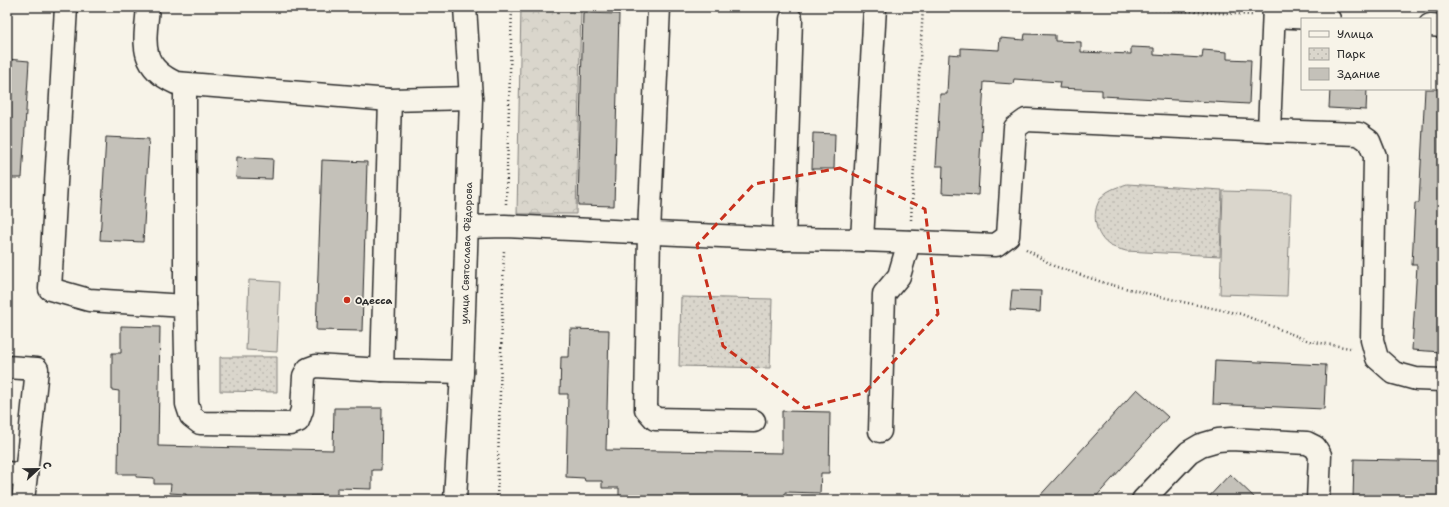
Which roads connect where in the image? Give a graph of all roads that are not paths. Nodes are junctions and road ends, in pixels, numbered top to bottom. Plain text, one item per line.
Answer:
1 (66, 7) edge
2 (148, 7) edge
3 (465, 7) edge
4 (659, 7) edge
5 (875, 7) edge
6 (1274, 11) edge
7 (1322, 18) edge
8 (791, 19) dead end
9 (1431, 25) edge
10 (1442, 26) edge
11 (185, 85) junction
12 (471, 98) junction
13 (390, 100) junction
14 (1269, 130) junction
15 (467, 227) junction
16 (649, 233) junction
17 (784, 239) junction
18 (862, 240) junction
19 (910, 242) junction
20 (185, 306) junction
21 (7, 367) edge
22 (382, 370) junction
23 (462, 372) junction
24 (1442, 380) edge
25 (754, 422) dead end
26 (880, 431) dead end
27 (16, 474) edge
28 (23, 500) edge
29 (455, 500) edge
30 (1143, 500) edge
31 (1318, 500) edge

1 - 20 street
2 - 11 street
3 - 12 street, улица Святослава Фёдорова
4 - 16 street
5 - 18 street
6 - 7 street
6 - 14 street
8 - 17 street
9 - 10 street
11 - 13 street
11 - 20 street
12 - 13 street
12 - 15 street, улица Святослава Фёдорова
13 - 22 street
14 - 19 street
14 - 24 street
15 - 16 street
15 - 23 street, улица Святослава Фёдорова
16 - 17 street
16 - 25 street
17 - 18 street
18 - 19 street
19 - 26 street
20 - 22 street
21 - 27 street
22 - 23 street
23 - 29 street, улица Святослава Фёдорова
27 - 28 street
30 - 31 street

